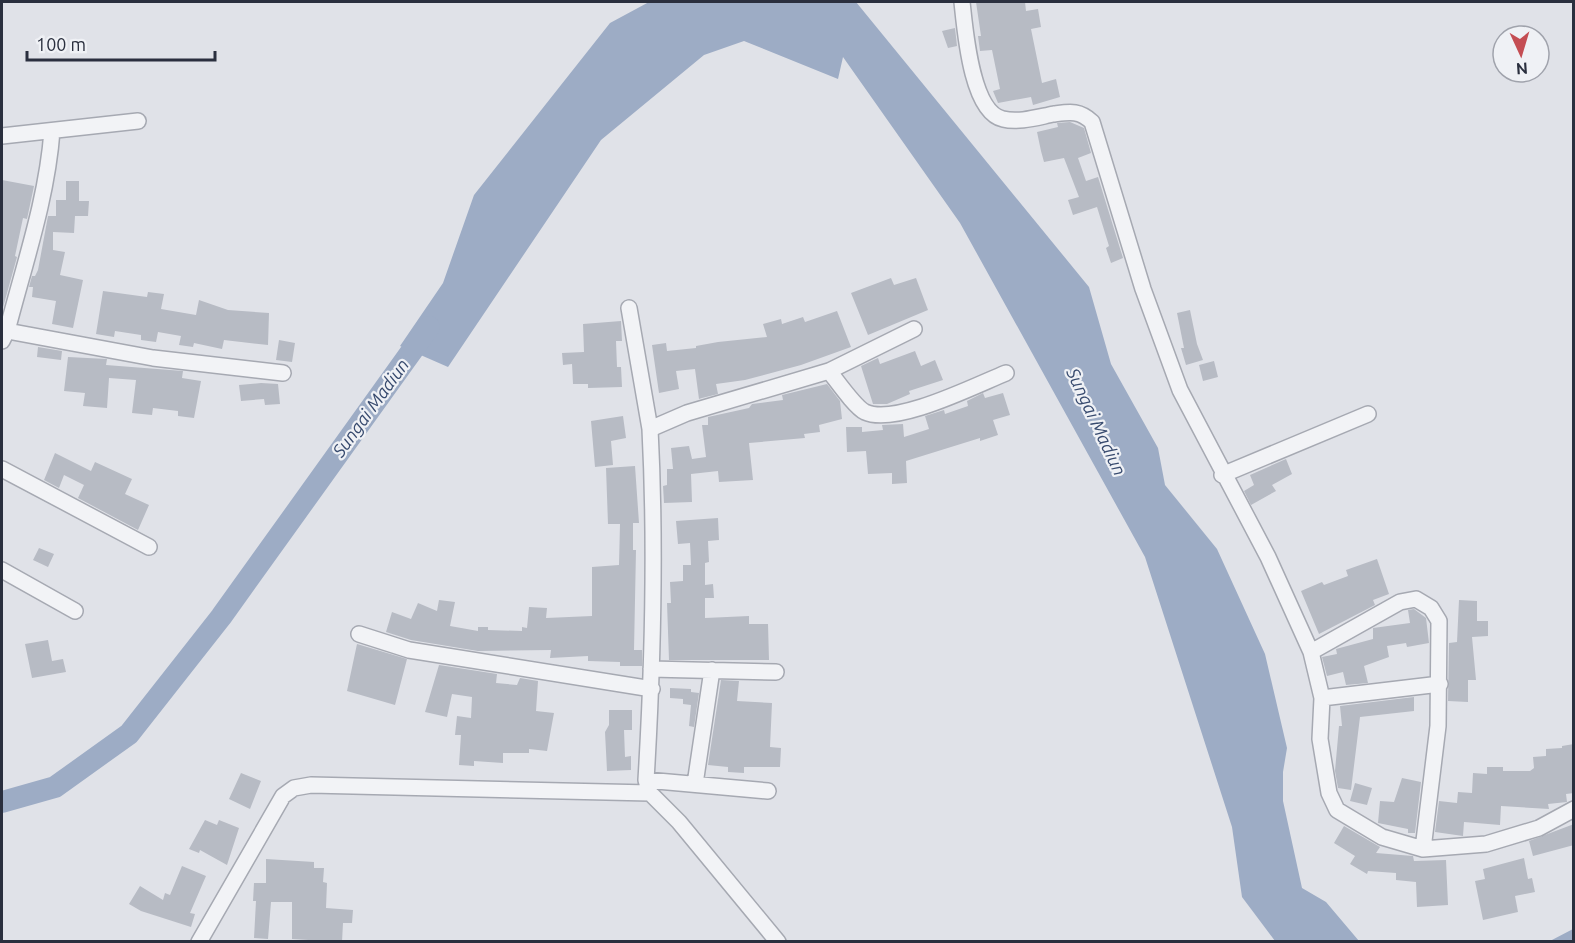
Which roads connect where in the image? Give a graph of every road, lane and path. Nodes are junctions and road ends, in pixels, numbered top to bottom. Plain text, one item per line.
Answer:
1 (962, 2) edge
2 (138, 122) dead end
3 (51, 131) junction
4 (2, 136) edge
5 (629, 308) dead end
6 (914, 329) dead end
7 (3, 334) edge
8 (829, 371) junction
9 (283, 373) dead end
10 (1005, 373) dead end
11 (1368, 414) dead end
12 (650, 429) junction
13 (2, 469) edge
14 (1222, 475) junction
15 (149, 547) dead end
16 (2, 570) edge
17 (75, 610) dead end
18 (359, 634) dead end
19 (1311, 652) junction
20 (651, 669) junction
21 (712, 670) junction
22 (776, 672) dead end
23 (1440, 684) junction
24 (652, 689) junction
25 (1322, 698) junction
26 (695, 784) junction
27 (648, 787) junction
28 (768, 791) dead end
29 (1574, 809) edge
30 (1424, 849) junction
31 (199, 942) edge
32 (778, 942) edge

1 - 14 street
2 - 3 street
3 - 4 street
3 - 7 street
5 - 12 street
6 - 8 street
7 - 9 street
8 - 10 street
8 - 12 street
11 - 14 street
12 - 20 street
13 - 15 street
14 - 19 street
16 - 17 street
18 - 24 street
19 - 23 street
19 - 25 street
20 - 21 street
20 - 24 street
21 - 22 street
21 - 26 street
23 - 25 street
23 - 30 street
24 - 27 street
25 - 30 street
26 - 27 street
26 - 28 street
27 - 31 street
27 - 32 street
29 - 30 street

